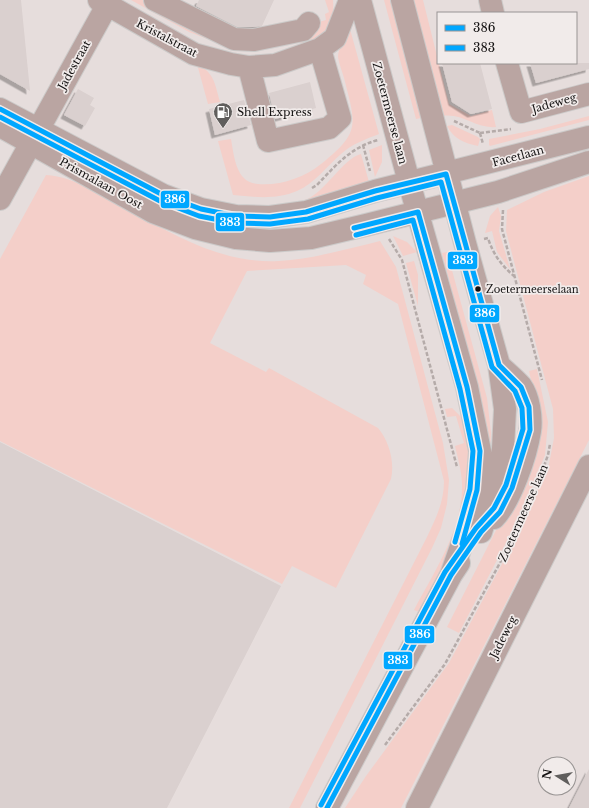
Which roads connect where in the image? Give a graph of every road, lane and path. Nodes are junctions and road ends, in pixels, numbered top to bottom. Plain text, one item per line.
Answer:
1 (155, 0) edge
2 (350, 0) edge
3 (360, 0) edge
4 (402, 0) edge
5 (490, 0) edge
6 (106, 2) edge
7 (493, 12) edge
8 (309, 23) dead end
9 (320, 49) junction
10 (508, 64) edge
11 (249, 67) junction
12 (589, 94) edge
13 (0, 109) edge
14 (0, 126) edge
15 (480, 133) dead end
16 (34, 137) junction
17 (589, 137) edge
18 (363, 145) dead end
19 (589, 162) edge
20 (489, 163) junction
21 (446, 174) junction
22 (408, 182) junction
23 (311, 188) dead end
24 (498, 192) junction
25 (0, 199) edge
26 (454, 202) junction
27 (418, 212) junction
28 (387, 235) dead end
29 (544, 387) dead end
30 (550, 441) dead end
31 (589, 466) edge
32 (458, 472) dead end
33 (537, 484) dead end
34 (528, 506) dead end
35 (451, 575) junction
36 (381, 750) dead end
37 (327, 808) edge
38 (417, 808) edge

1 - 8 street
2 - 9 street, Kristalstraat
3 - 22 street, Zoetermeerse laan
4 - 21 street, Zoetermeerse laan
5 - 7 street
6 - 11 street, Kristalstraat
6 - 16 street, Jadestraat
9 - 11 street, Kristalstraat
9 - 11 street
10 - 12 street, Jadeweg
13 - 16 street, Prismalaan Oost
14 - 16 street, Prismalaan Oost
15 - 20 path
16 - 22 street, Prismalaan Oost
16 - 25 street, Jadestraat
16 - 27 street, Prismalaan Oost
17 - 20 street, Facetlaan
18 - 23 path
19 - 24 street
20 - 21 street, Facetlaan
21 - 22 street, Prismalaan Oost
21 - 26 street, Zoetermeerse laan
22 - 27 street, Zoetermeerse laan
24 - 26 street
24 - 29 path
26 - 27 street, Prismalaan Oost
26 - 35 street, Zoetermeerse laan
27 - 35 street, Zoetermeerse laan
28 - 32 path
30 - 33 path, Zoetermeerse laan
31 - 38 street, Jadeweg
34 - 36 path, Zoetermeerse laan
35 - 37 street, Zoetermeerse laan

